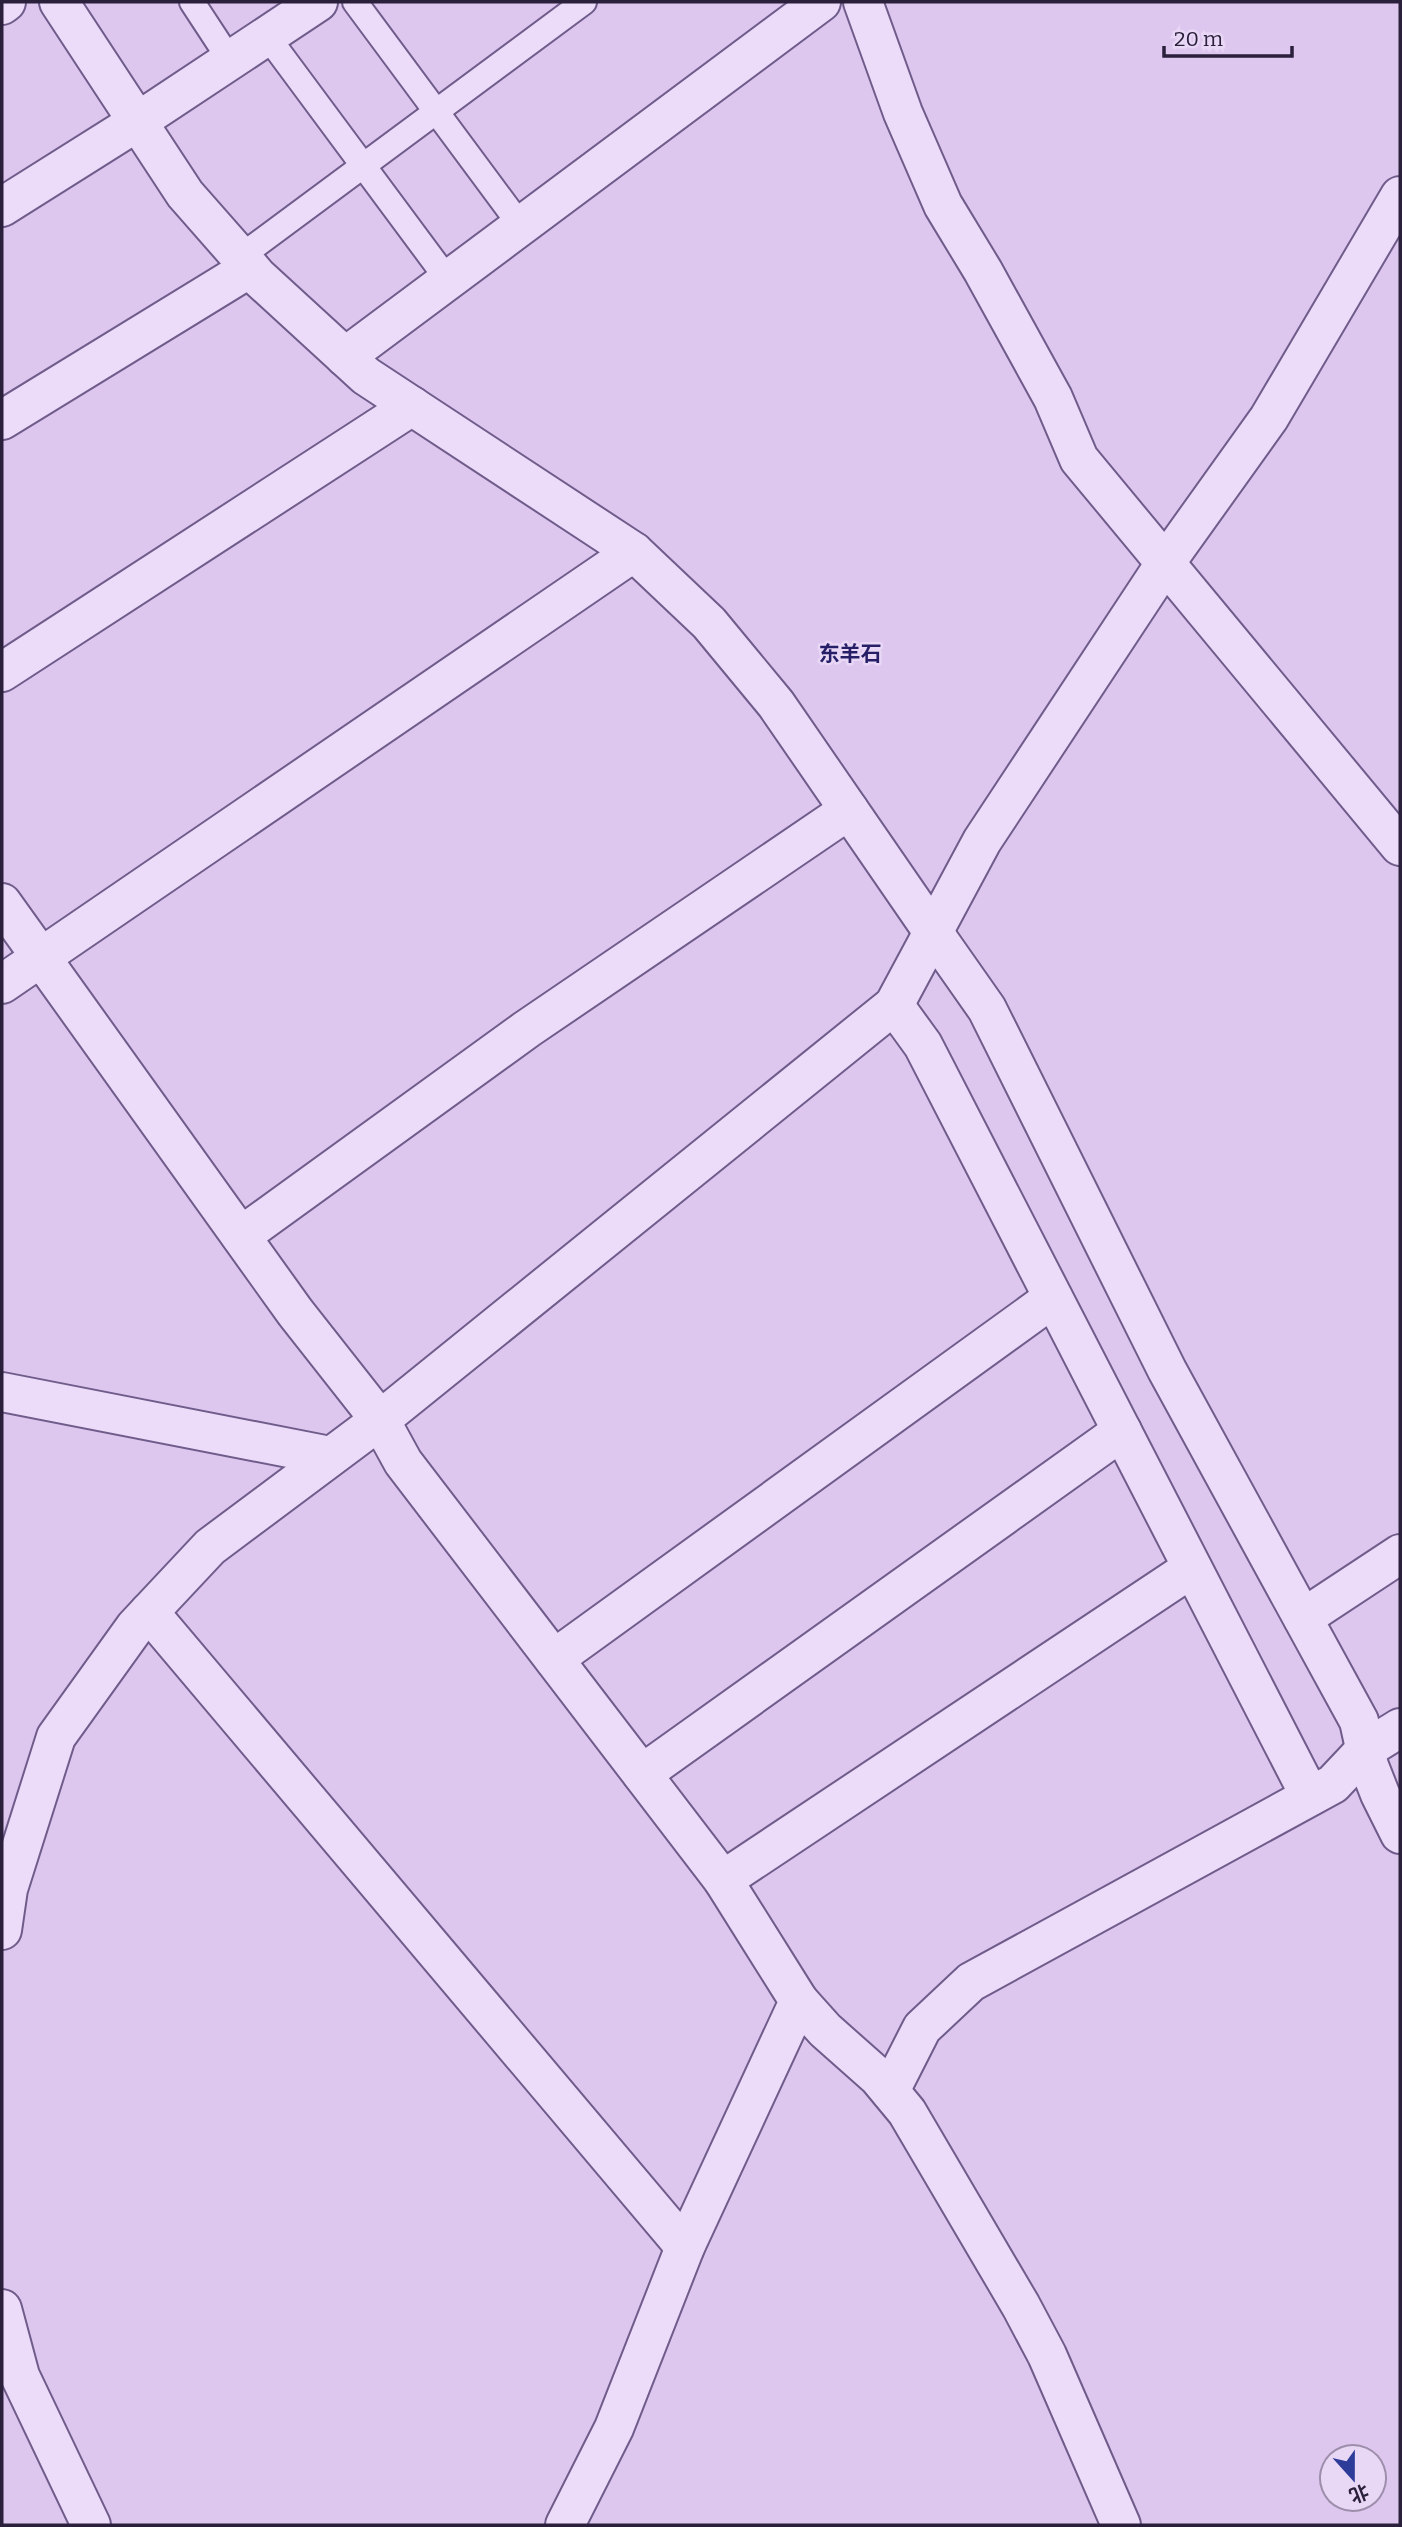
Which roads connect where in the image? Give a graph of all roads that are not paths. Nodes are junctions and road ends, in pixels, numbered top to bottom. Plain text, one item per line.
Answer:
1 (59, 2) edge
2 (192, 2) edge
3 (318, 2) edge
4 (355, 2) edge
5 (584, 2) edge
6 (821, 2) edge
7 (863, 2) edge
8 (267, 36) junction
9 (230, 60) junction
10 (436, 112) junction
11 (137, 122) junction
12 (363, 166) junction
13 (1400, 195) edge
14 (2, 207) edge
15 (521, 226) junction
16 (245, 263) junction
17 (448, 280) junction
18 (345, 357) junction
19 (412, 406) junction
20 (2, 420) edge
21 (634, 552) junction
22 (1166, 562) junction
23 (2, 672) edge
24 (849, 810) junction
25 (1400, 846) edge
26 (2, 903) edge
27 (933, 932) junction
28 (40, 957) junction
29 (2, 984) edge
30 (894, 1005) junction
31 (241, 1236) junction
32 (1054, 1298) junction
33 (2, 1392) edge
34 (380, 1420) junction
35 (1122, 1431) junction
36 (330, 1456) junction
37 (1400, 1554) edge
38 (1192, 1568) junction
39 (149, 1612) junction
40 (1303, 1618) junction
41 (554, 1659) junction
42 (1400, 1728) edge
43 (1366, 1749) junction
44 (642, 1774) junction
45 (1310, 1796) junction
46 (1400, 1834) edge
47 (723, 1880) junction
48 (2, 1930) edge
49 (799, 2001) junction
50 (890, 2091) junction
51 (685, 2247) junction
52 (2, 2309) edge
53 (91, 2525) edge
54 (565, 2525) edge
55 (1121, 2525) edge

1 - 11 street
2 - 9 lane
3 - 8 street
4 - 10 lane
5 - 10 lane
6 - 15 street
7 - 22 street
8 - 9 street
8 - 12 lane
9 - 11 street
10 - 12 lane
10 - 15 lane
11 - 14 street
11 - 16 street
12 - 16 lane
12 - 17 lane
13 - 22 street
15 - 17 street
16 - 18 street
16 - 20 street
17 - 18 street
18 - 19 street
19 - 21 street
19 - 23 street
21 - 24 street
21 - 28 street
22 - 25 street
22 - 27 street
24 - 27 street
24 - 31 street
26 - 28 street
27 - 30 street
27 - 40 street
28 - 29 street
28 - 31 street
30 - 32 street
30 - 34 street
31 - 34 street
32 - 35 street
32 - 41 street
33 - 36 street
34 - 36 street
34 - 41 street
35 - 38 street
35 - 44 street
36 - 39 street
37 - 40 street
38 - 45 street
38 - 47 street
39 - 48 street
39 - 51 street
40 - 43 street
41 - 44 street
42 - 43 street
43 - 45 street
43 - 46 street
44 - 47 street
45 - 50 street
47 - 49 street
49 - 50 street
49 - 51 street
50 - 55 street
51 - 54 street
52 - 53 street

